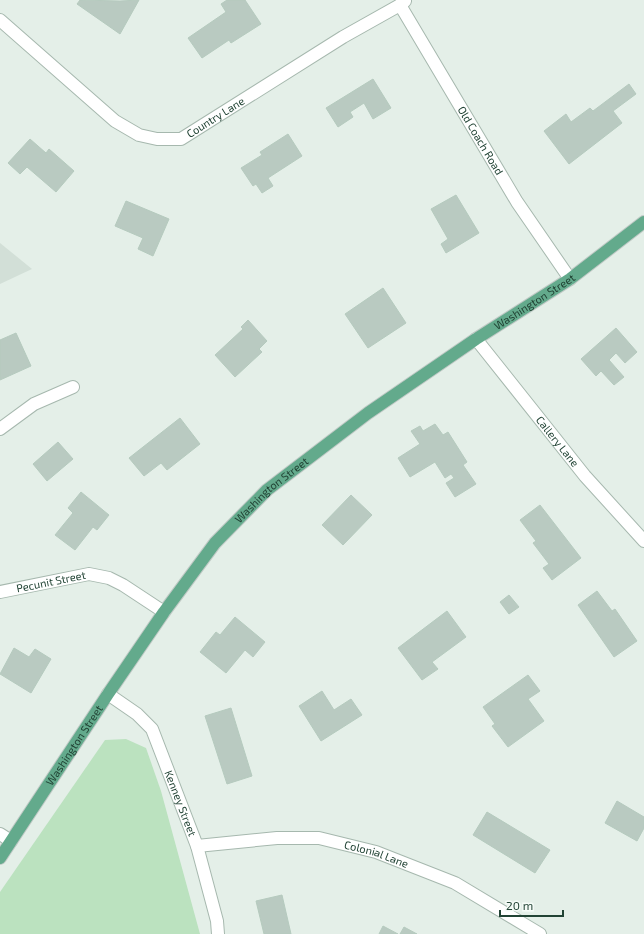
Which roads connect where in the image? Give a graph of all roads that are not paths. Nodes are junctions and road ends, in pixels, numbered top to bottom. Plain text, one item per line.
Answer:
1 (403, 3) edge
2 (0, 20) edge
3 (644, 222) edge
4 (570, 279) junction
5 (476, 339) junction
6 (73, 387) dead end
7 (0, 429) edge
8 (644, 541) edge
9 (0, 592) edge
10 (164, 612) junction
11 (108, 694) junction
12 (0, 834) edge
13 (11, 841) junction
14 (197, 846) junction
15 (0, 858) edge
16 (218, 934) edge
17 (540, 934) edge

1 - 2 street, Country Lane
1 - 4 street, Old Coach Road
3 - 4 main road, Washington Street
4 - 5 main road, Washington Street
5 - 8 street, Callery Lane
5 - 10 main road, Washington Street
6 - 7 street
9 - 10 street, Pecunit Street
10 - 11 main road, Washington Street
11 - 13 main road, Washington Street
11 - 14 street, Kenney Street
12 - 13 street
13 - 15 main road, Washington Street
14 - 16 street, Kenney Street
14 - 17 street, Colonial Lane

